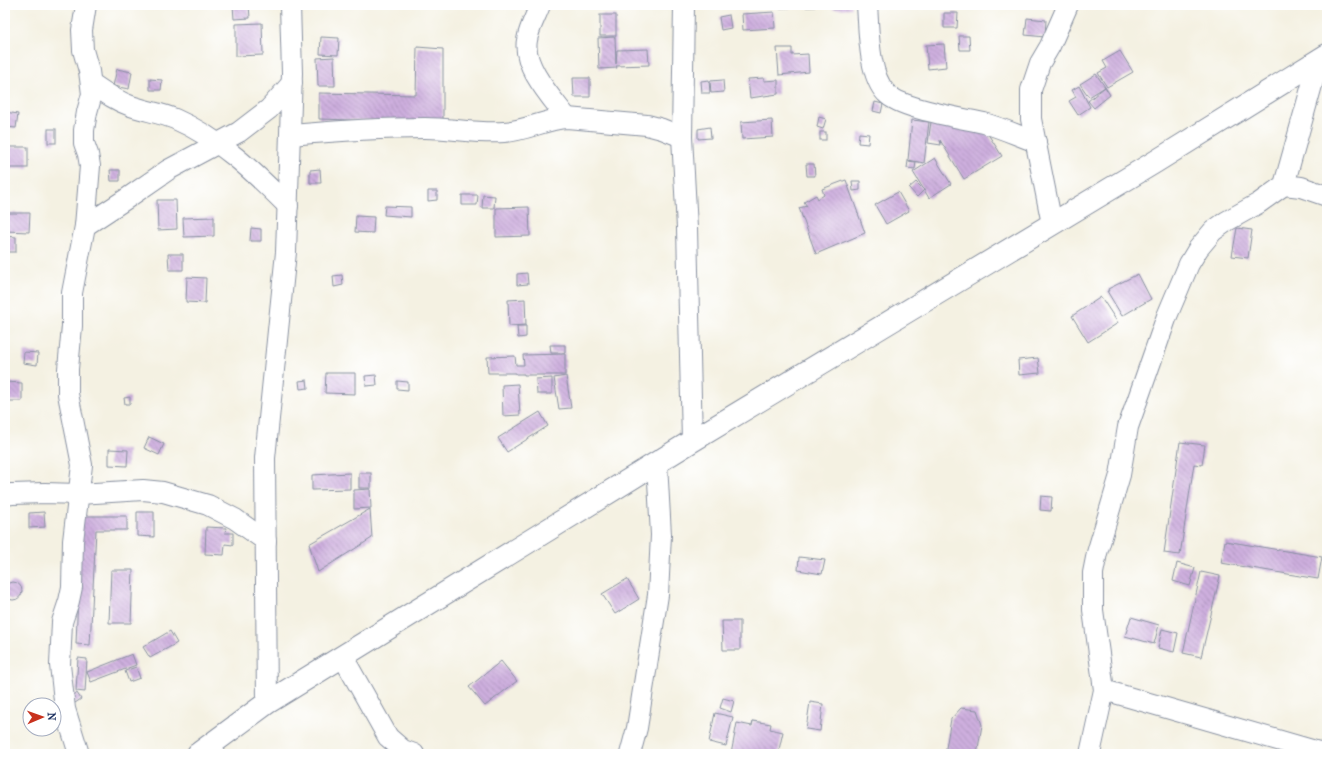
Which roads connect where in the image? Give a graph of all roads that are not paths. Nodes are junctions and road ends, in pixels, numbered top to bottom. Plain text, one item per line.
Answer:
1 (86, 5) edge
2 (290, 5) edge
3 (540, 5) edge
4 (684, 5) edge
5 (867, 5) edge
6 (1068, 5) edge
7 (1323, 57) edge
8 (91, 83) junction
9 (292, 83) junction
10 (567, 118) junction
11 (290, 135) junction
12 (682, 137) junction
13 (1036, 142) junction
14 (217, 143) junction
15 (1284, 185) junction
16 (1327, 196) edge
17 (288, 206) junction
18 (1052, 224) junction
19 (85, 226) junction
20 (692, 442) junction
21 (657, 464) junction
22 (78, 494) junction
23 (5, 495) edge
24 (266, 541) junction
25 (343, 657) junction
26 (1104, 690) junction
27 (267, 703) junction
28 (206, 751) edge
29 (79, 754) edge
30 (414, 754) edge
31 (630, 754) edge
32 (1090, 754) edge
33 (1326, 754) edge

1 - 8 street
2 - 9 street
3 - 10 street
4 - 12 street
5 - 13 street
6 - 13 street
7 - 15 street
7 - 18 main road
8 - 14 street
8 - 19 street
9 - 11 street
9 - 14 street
10 - 11 street
10 - 12 street
11 - 17 street
12 - 20 street
13 - 18 street
14 - 17 street
14 - 19 street
15 - 16 street
15 - 26 street
17 - 24 street
18 - 20 main road
19 - 22 street
20 - 21 main road
21 - 25 main road
21 - 31 street
22 - 23 street
22 - 24 street
22 - 29 street
24 - 27 street
25 - 27 main road
25 - 30 street
26 - 32 street
26 - 33 street
27 - 28 main road

